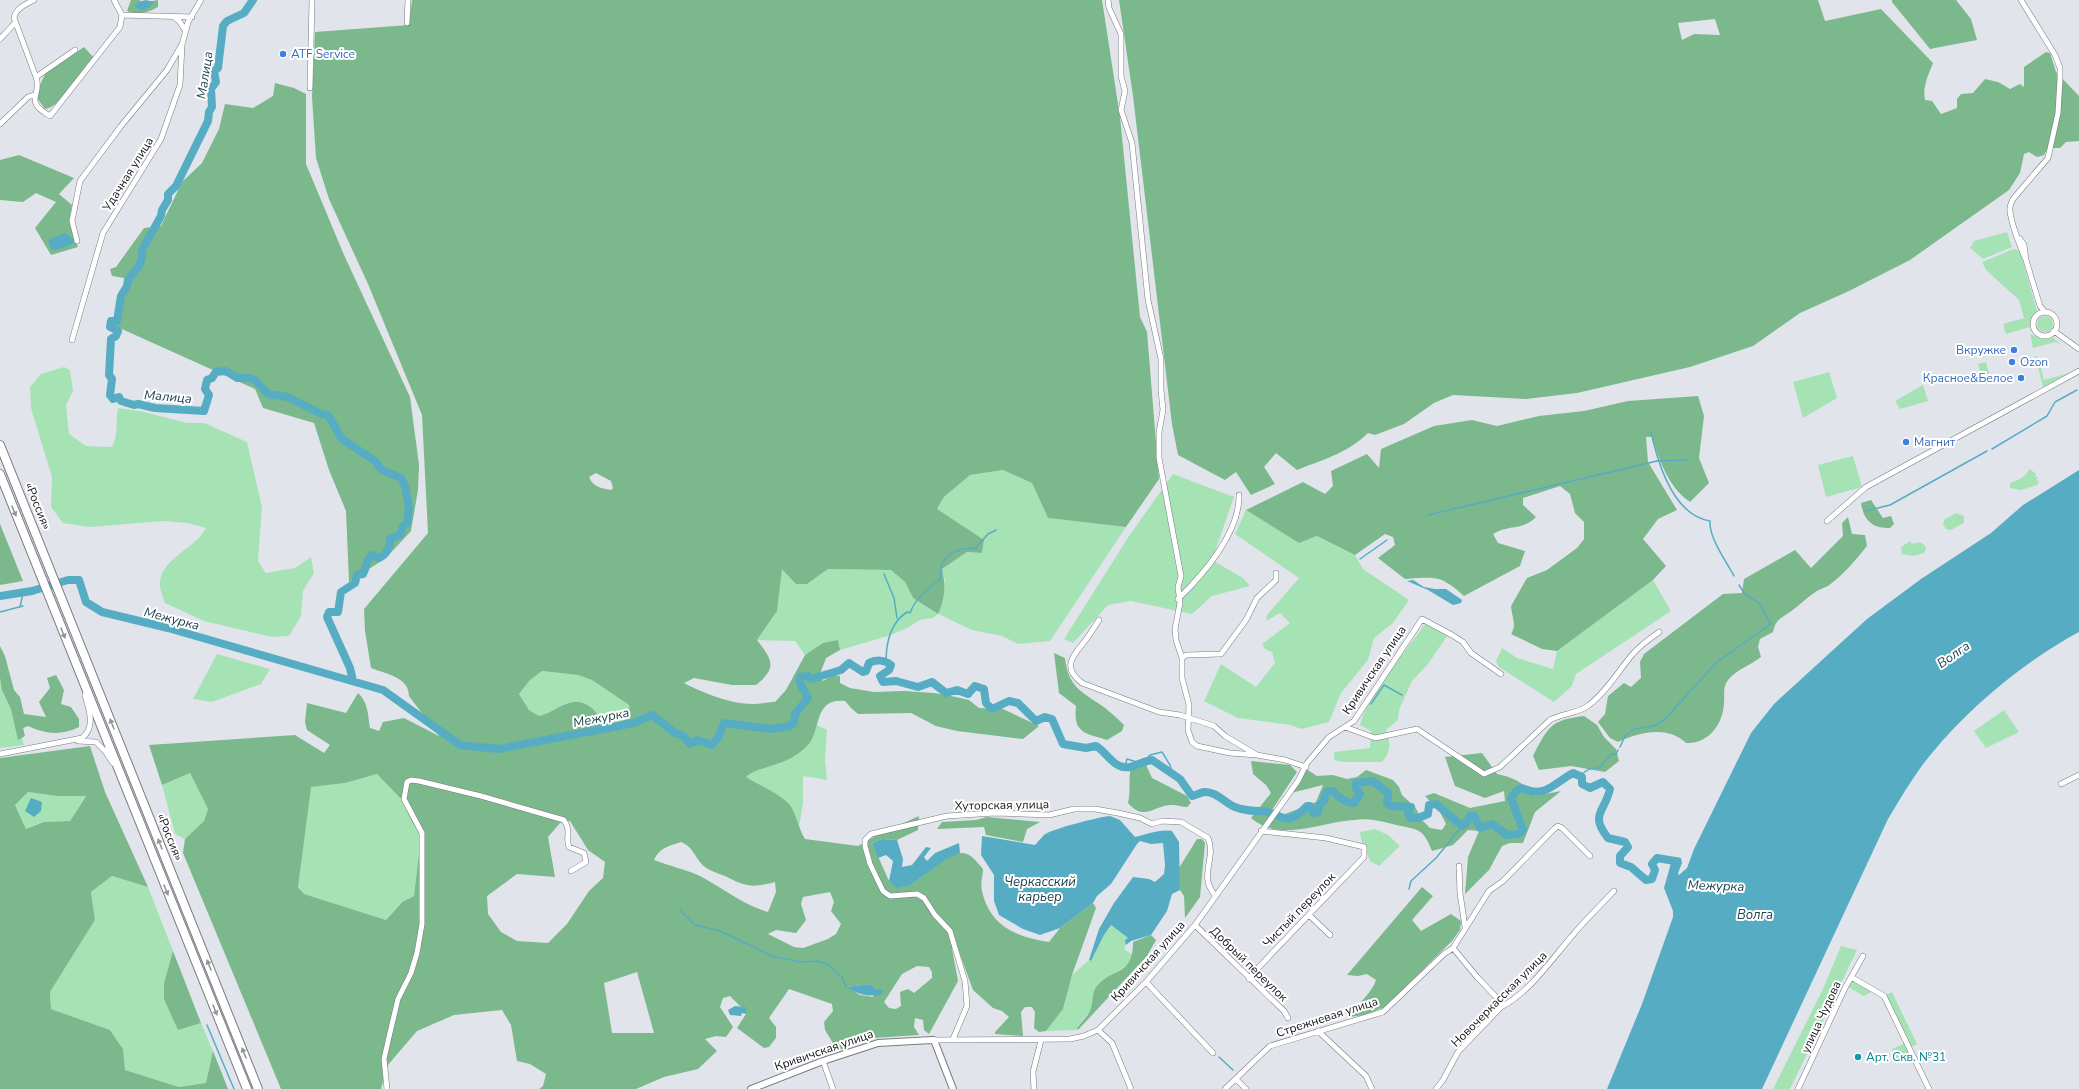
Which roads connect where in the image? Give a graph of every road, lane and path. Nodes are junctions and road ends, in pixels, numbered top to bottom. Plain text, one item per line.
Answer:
1 (34, 0) edge
2 (114, 0) edge
3 (200, 0) edge
4 (312, 0) edge
5 (408, 0) edge
6 (1108, 0) edge
7 (2021, 0) edge
8 (122, 15) junction
9 (169, 16) junction
10 (192, 17) junction
11 (407, 23) dead end
12 (15, 24) junction
13 (186, 31) junction
14 (0, 39) edge
15 (182, 45) junction
16 (76, 50) dead end
17 (36, 77) junction
18 (310, 88) dead end
19 (34, 95) junction
20 (0, 124) edge
21 (77, 241) dead end
22 (2042, 313) junction
23 (2054, 331) junction
24 (72, 340) dead end
25 (2079, 349) edge
26 (2079, 371) edge
27 (0, 445) edge
28 (0, 474) edge
29 (1238, 495) dead end
30 (1827, 520) dead end
31 (1276, 573) dead end
32 (1178, 599) junction
33 (1099, 620) dead end
34 (1659, 632) dead end
35 (1182, 658) junction
36 (79, 672) junction
37 (1501, 674) dead end
38 (1189, 719) junction
39 (1344, 727) junction
40 (73, 741) junction
41 (0, 754) edge
42 (1257, 755) junction
43 (1306, 767) junction
44 (2079, 775) edge
45 (120, 776) junction
46 (2061, 784) dead end
47 (1262, 831) junction
48 (1590, 856) dead end
49 (1459, 866) dead end
50 (571, 871) dead end
51 (1614, 891) dead end
52 (1216, 896) junction
53 (1309, 915) junction
54 (1195, 925) junction
55 (1465, 927) junction
56 (1330, 935) dead end
57 (1453, 948) junction
58 (1863, 956) dead end
59 (1851, 977) junction
60 (1249, 979) junction
61 (1146, 982) junction
62 (1501, 1007) junction
63 (1288, 1018) dead end
64 (1098, 1030) junction
65 (1318, 1031) junction
66 (953, 1039) junction
67 (934, 1040) junction
68 (1040, 1040) junction
69 (1213, 1054) dead end
70 (823, 1060) junction
71 (1236, 1078) junction
72 (247, 1089) edge
73 (258, 1089) edge
74 (387, 1089) edge
75 (751, 1089) edge
76 (833, 1089) edge
77 (953, 1089) edge
78 (1034, 1089) edge
79 (1131, 1089) edge
80 (1225, 1089) edge
81 (1246, 1089) edge
82 (1372, 1089) edge
83 (1436, 1089) edge
84 (1798, 1089) edge
85 (1929, 1089) edge

1 - 12 street
2 - 8 street
3 - 10 street, Удачная улица
4 - 18 street
5 - 11 street
6 - 32 street
7 - 22 street
8 - 9 street
8 - 19 street
9 - 10 street
9 - 13 street
10 - 13 street, Удачная улица
12 - 14 street
12 - 17 street
13 - 15 street, Удачная улица
15 - 21 street
15 - 24 street, Удачная улица
16 - 17 street
17 - 19 street
19 - 20 street
22 - 23 street
22 - 23 street
23 - 25 street
26 - 30 street
73 -> 27 highway, «Россия»
28 -> 36 highway, «Россия»
29 - 32 street
31 - 35 street
32 - 35 street
33 - 38 street
34 - 39 street
35 - 38 street
36 - 40 street
36 - 45 highway, «Россия»
37 - 39 street, Кривичская улица
38 - 42 street
38 - 42 street
39 - 43 street, Кривичская улица
40 - 41 street
40 - 45 street
42 - 43 street
43 - 47 street, Кривичская улица
44 - 46 street
45 -> 72 highway, «Россия»
47 - 52 street, Кривичская улица
47 - 53 street, Чистый переулок
48 - 55 street
49 - 55 street
50 - 74 street
51 - 62 street, Новочеркасская улица
52 - 54 street, Кривичская улица
52 - 66 street, Хуторская улица
53 - 56 street
53 - 60 street, Чистый переулок
54 - 60 street, Добрый переулок
54 - 61 street, Кривичская улица
55 - 57 street
57 - 62 street
57 - 65 street, Стрежневая улица
58 - 59 street, улица Чудова
59 - 84 street, улица Чудова
59 - 85 street
60 - 63 street, Добрый переулок
61 - 64 street, Кривичская улица
61 - 69 street
62 - 83 street, Новочеркасская улица
64 - 68 street, Кривичская улица
64 - 79 street
65 - 71 street, Стрежневая улица
65 - 82 street
66 - 67 street, Кривичская улица
66 - 68 street, Кривичская улица
67 - 70 street, Кривичская улица
67 - 77 street
68 - 78 street
70 - 75 street, Кривичская улица
70 - 76 street
71 - 80 street, Стрежневая улица
71 - 81 street

